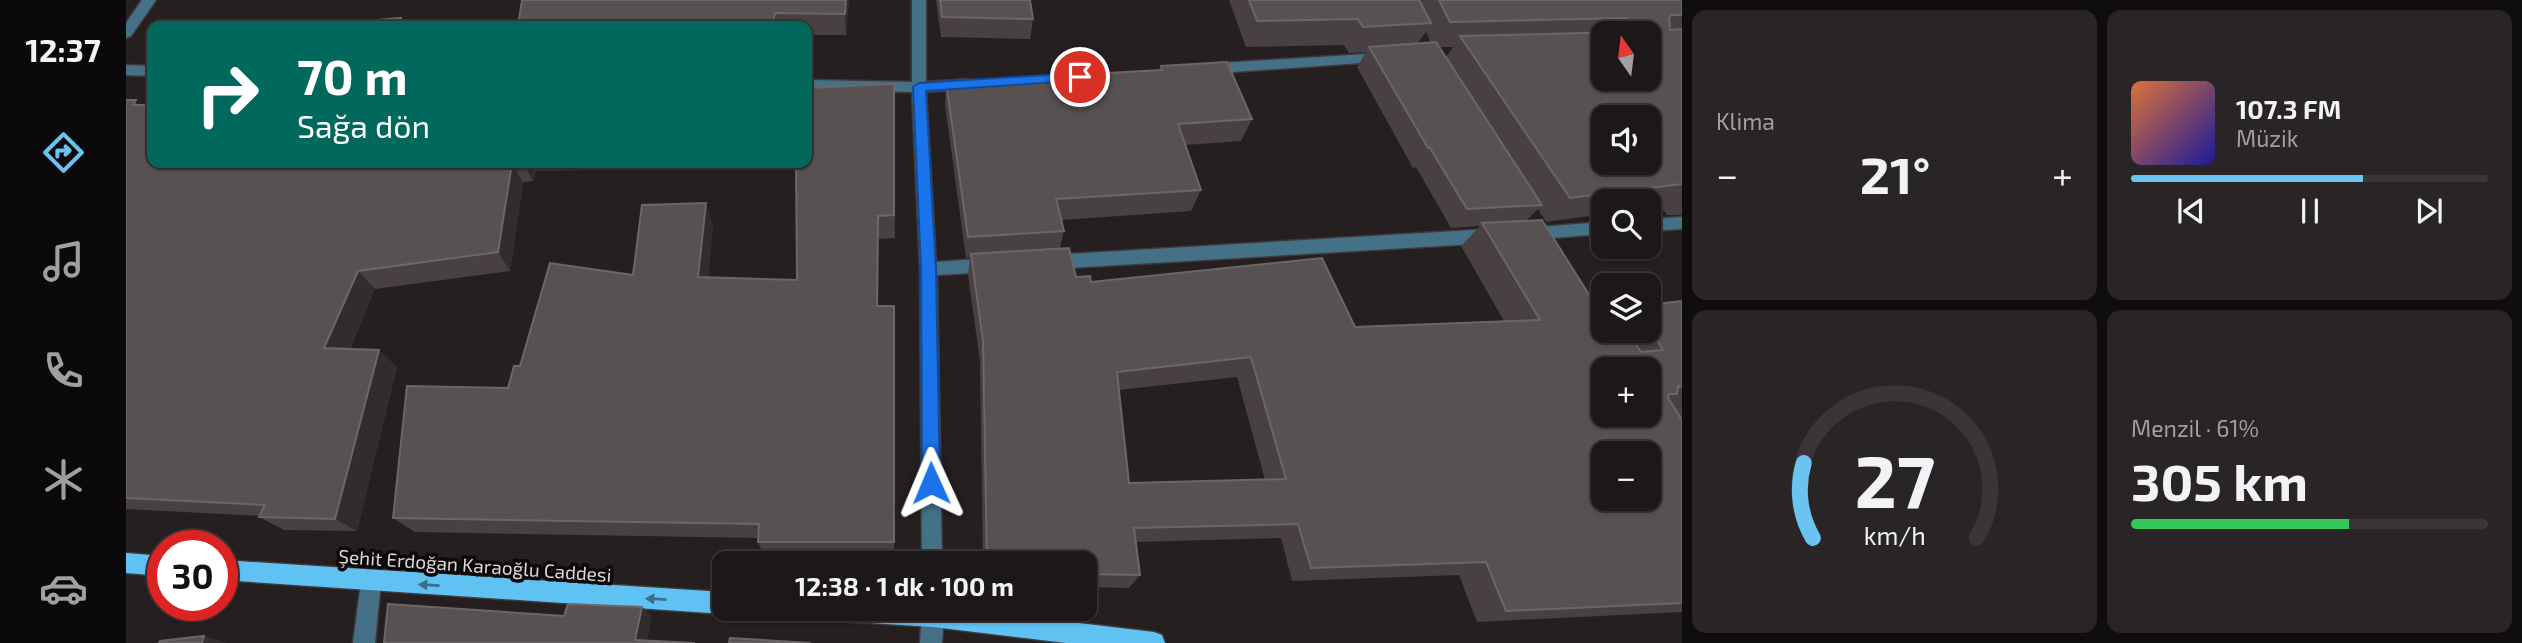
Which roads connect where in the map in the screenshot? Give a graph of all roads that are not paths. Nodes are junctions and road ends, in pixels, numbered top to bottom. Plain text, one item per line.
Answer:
1 (149, 0) edge
2 (919, 0) edge
3 (126, 33) edge
4 (1401, 57) edge
5 (126, 70) edge
6 (1194, 70) edge
7 (147, 71) edge
8 (988, 83) edge
9 (812, 85) edge
10 (919, 87) junction
11 (1682, 223) edge
12 (1661, 224) edge
13 (1591, 229) edge
14 (1040, 262) edge
15 (1012, 264) edge
16 (928, 269) junction
17 (932, 551) edge
18 (126, 563) edge
19 (147, 565) edge
20 (238, 571) edge
21 (371, 582) junction
22 (712, 602) edge
23 (932, 621) edge
24 (997, 621) edge
25 (364, 643) edge
26 (931, 643) edge
27 (1154, 643) edge

1 - 3 street
2 - 10 street
4 - 6 street
5 - 7 street
8 - 10 street
9 - 10 street
10 - 16 street
11 - 12 street
13 - 14 street
15 - 16 street
16 - 17 street
18 - 19 main road
20 - 21 main road, Şehit Erdoğan Karaoğlu Caddesi
22 -> 21 main road, Şehit Erdoğan Karaoğlu Caddesi
21 - 25 street
23 - 26 street
24 - 27 main road

